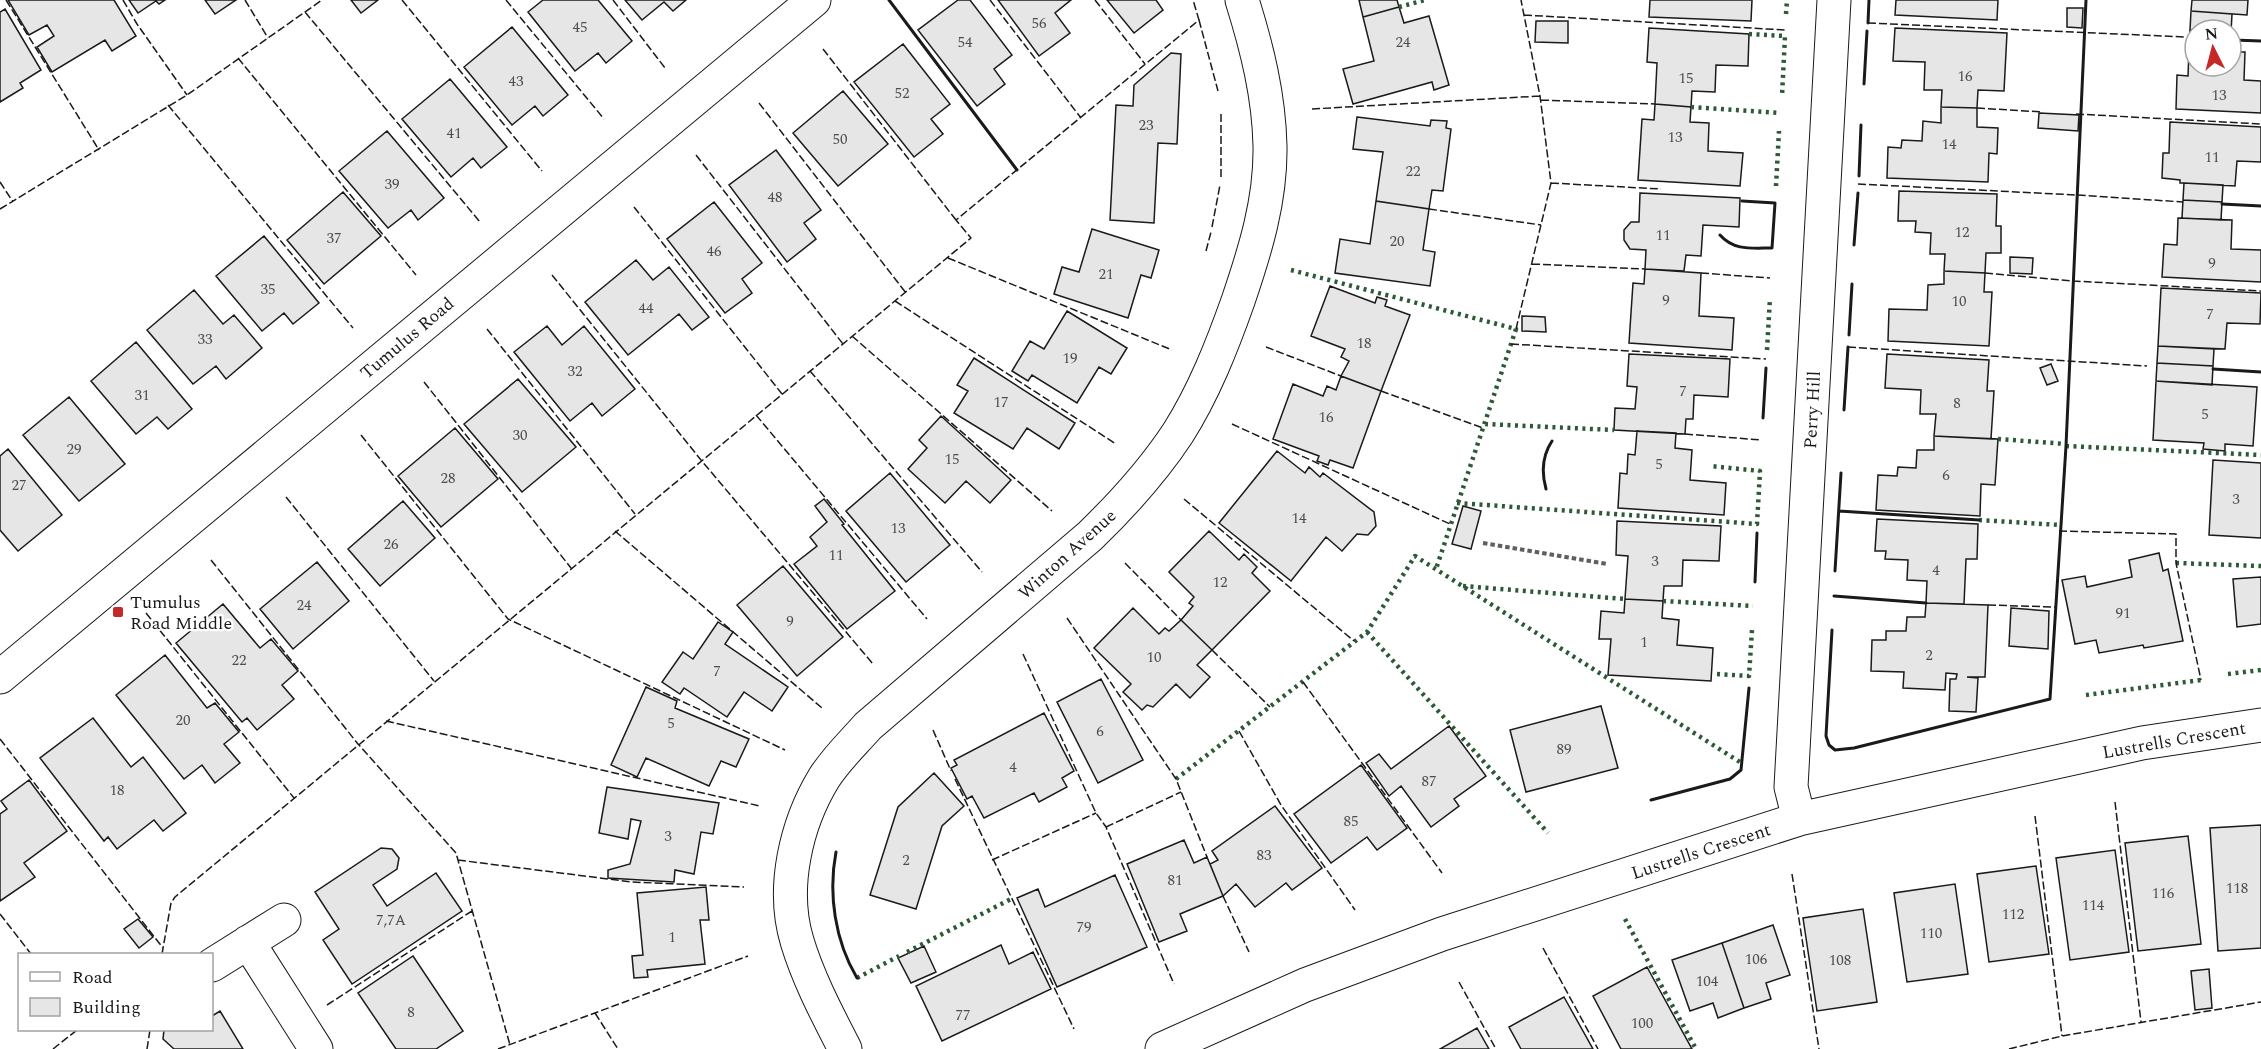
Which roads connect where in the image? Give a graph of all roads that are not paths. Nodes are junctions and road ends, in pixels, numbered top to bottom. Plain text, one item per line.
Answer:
1 (814, 0) edge
2 (1242, 0) edge
3 (1834, 0) edge
4 (0, 677) edge
5 (2261, 725) edge
6 (1799, 819) junction
7 (284, 920) dead end
8 (248, 942) junction
9 (213, 964) edge
10 (316, 1049) edge
11 (845, 1049) edge
12 (1162, 1049) edge

1 - 4 street, Tumulus Road
2 - 11 street, Winton Avenue
3 - 6 street, Perry Hill
5 - 6 street, Lustrells Crescent
6 - 12 street, Lustrells Crescent
7 - 8 street
8 - 9 street
8 - 10 street

